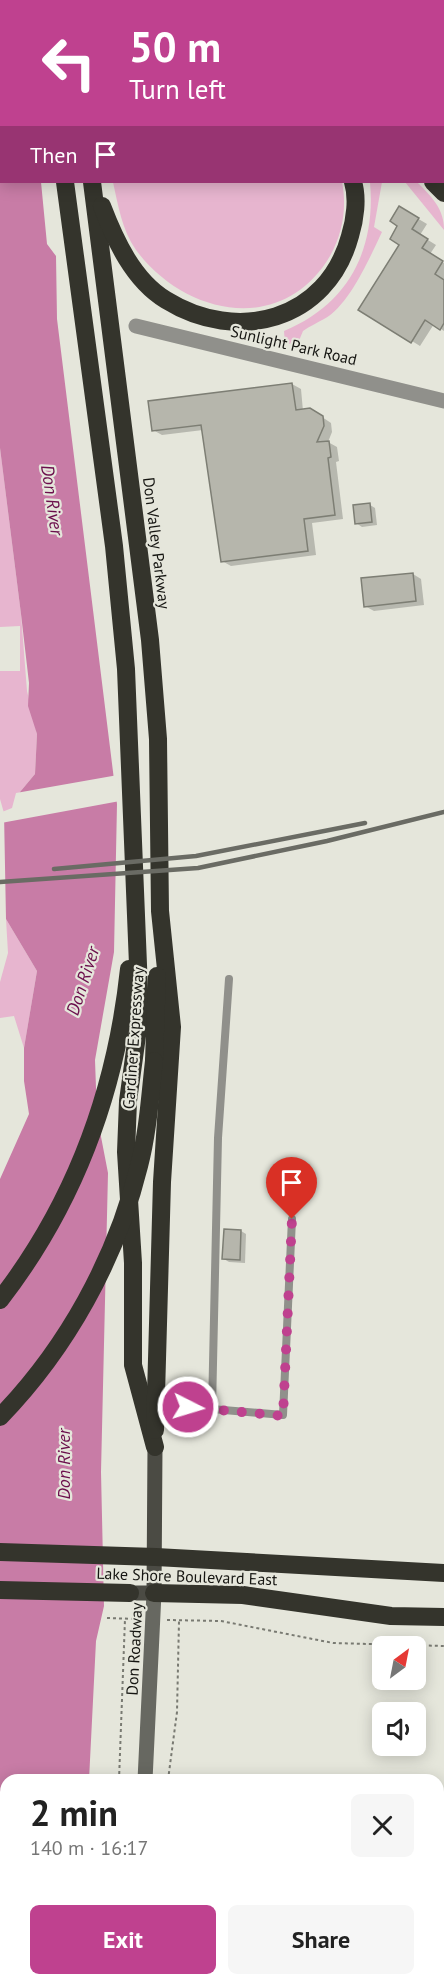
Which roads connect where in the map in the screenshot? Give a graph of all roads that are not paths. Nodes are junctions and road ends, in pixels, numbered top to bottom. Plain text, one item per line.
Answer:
1 (65, 183) edge
2 (92, 183) edge
3 (92, 183) edge
4 (353, 183) edge
5 (136, 326) dead end
6 (444, 401) edge
7 (135, 904) junction
8 (160, 911) junction
9 (229, 978) dead end
10 (292, 1219) dead end
11 (0, 1300) edge
12 (156, 1409) junction
13 (212, 1409) junction
14 (0, 1417) edge
15 (155, 1447) junction
16 (0, 1552) edge
17 (156, 1557) junction
18 (444, 1573) edge
19 (0, 1590) edge
20 (130, 1593) joint
21 (154, 1593) junction
22 (444, 1617) edge
23 (145, 1774) edge

1 - 7 highway
2 - 4 highway
3 - 8 highway, Don Valley Parkway
5 - 6 street, Sunlight Park Road
7 - 11 highway
7 - 15 highway
8 - 12 highway
8 - 14 highway, Gardiner Expressway, bridge
9 - 13 lane
10 - 13 lane
12 - 13 lane
12 - 15 highway
15 - 17 main road, Don Roadway
16 - 17 highway, Lake Shore Boulevard East
17 - 18 highway, Lake Shore Boulevard East
17 - 21 main road, Don Roadway
19 - 20 highway, Lake Shore Boulevard East
20 - 21 main road, Lake Shore Boulevard East
21 - 22 highway, Lake Shore Boulevard East
21 - 23 street, Don Roadway

